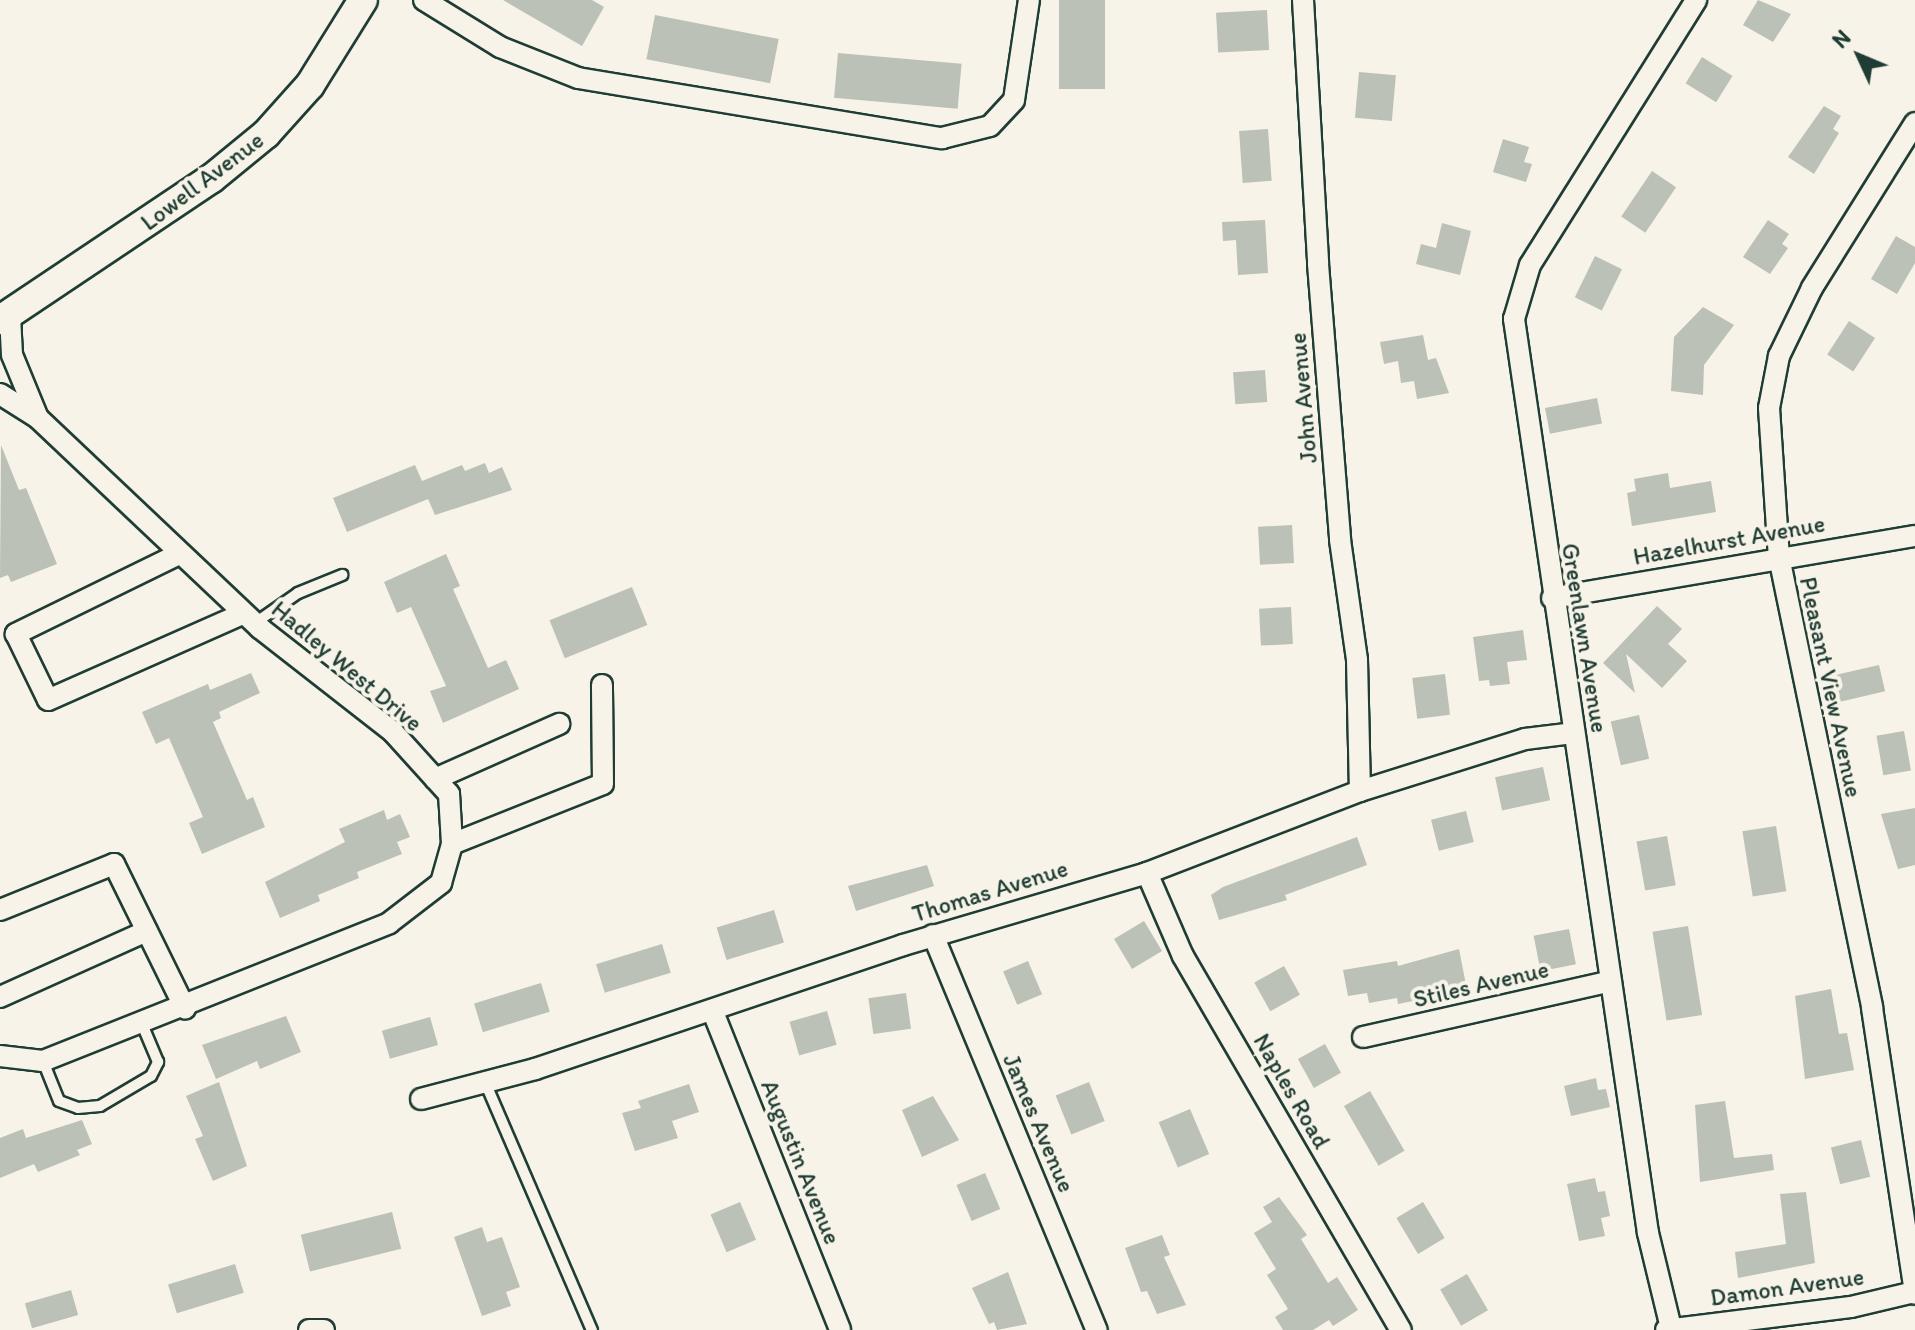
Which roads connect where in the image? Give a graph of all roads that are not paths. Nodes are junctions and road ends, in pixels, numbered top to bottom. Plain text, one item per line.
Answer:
1 (363, 0) edge
2 (424, 0) edge
3 (1029, 0) edge
4 (1303, 0) edge
5 (1696, 0) edge
6 (1915, 123) edge
7 (5, 318) edge
8 (0, 394) edge
9 (38, 418) junction
10 (1915, 536) edge
11 (179, 554) junction
12 (1779, 557) junction
13 (342, 575) dead end
14 (1552, 598) junction
15 (249, 618) junction
16 (602, 685) dead end
17 (559, 724) dead end
18 (1573, 733) junction
19 (435, 779) junction
20 (1360, 791) junction
21 (452, 844) junction
22 (1147, 873) junction
23 (0, 910) edge
24 (147, 931) junction
25 (933, 935) junction
26 (1611, 981) junction
27 (0, 997) edge
28 (185, 1008) junction
29 (713, 1012) junction
30 (142, 1024) junction
31 (1363, 1037) dead end
32 (0, 1056) edge
33 (43, 1061) junction
34 (485, 1082) junction
35 (421, 1099) dead end
36 (1915, 1293) edge
37 (1668, 1329) edge
38 (592, 1330) edge
39 (840, 1330) edge
40 (1097, 1330) edge
41 (1401, 1330) edge

1 - 7 main road, Lowell Avenue
2 - 3 street
4 - 20 street, John Avenue
5 - 14 street, Greenlawn Avenue
6 - 12 street, Pleasant View Avenue
7 - 9 street, Hadley West Drive
8 - 9 street, Hadley West Drive
9 - 11 street, Hadley West Drive
10 - 12 street, Hazelhurst Avenue
11 - 15 street, Hadley West Drive
11 - 15 street
12 - 14 street, Hazelhurst Avenue
12 - 36 street, Pleasant View Avenue
13 - 15 lane
14 - 18 street, Greenlawn Avenue
15 - 19 street, Hadley West Drive
16 - 21 street
17 - 19 street
18 - 20 street, Thomas Avenue
18 - 26 street, Greenlawn Avenue
19 - 21 street, Hadley West Drive
20 - 22 street, Thomas Avenue
21 - 28 street, Hadley West Drive
22 - 25 street, Thomas Avenue
22 - 41 street, Naples Road
23 - 24 street
24 - 27 street
24 - 28 street
25 - 29 street, Thomas Avenue
25 - 40 street, James Avenue
26 - 31 street, Stiles Avenue
26 - 37 street, Greenlawn Avenue
28 - 30 street, Hadley West Drive
29 - 34 street, Thomas Avenue
29 - 39 street, Augustin Avenue
30 - 33 street, Hadley West Drive
30 - 33 lane
32 - 33 street, Hadley West Drive
34 - 35 street, Thomas Avenue
34 - 38 lane
36 - 37 street, Damon Avenue

